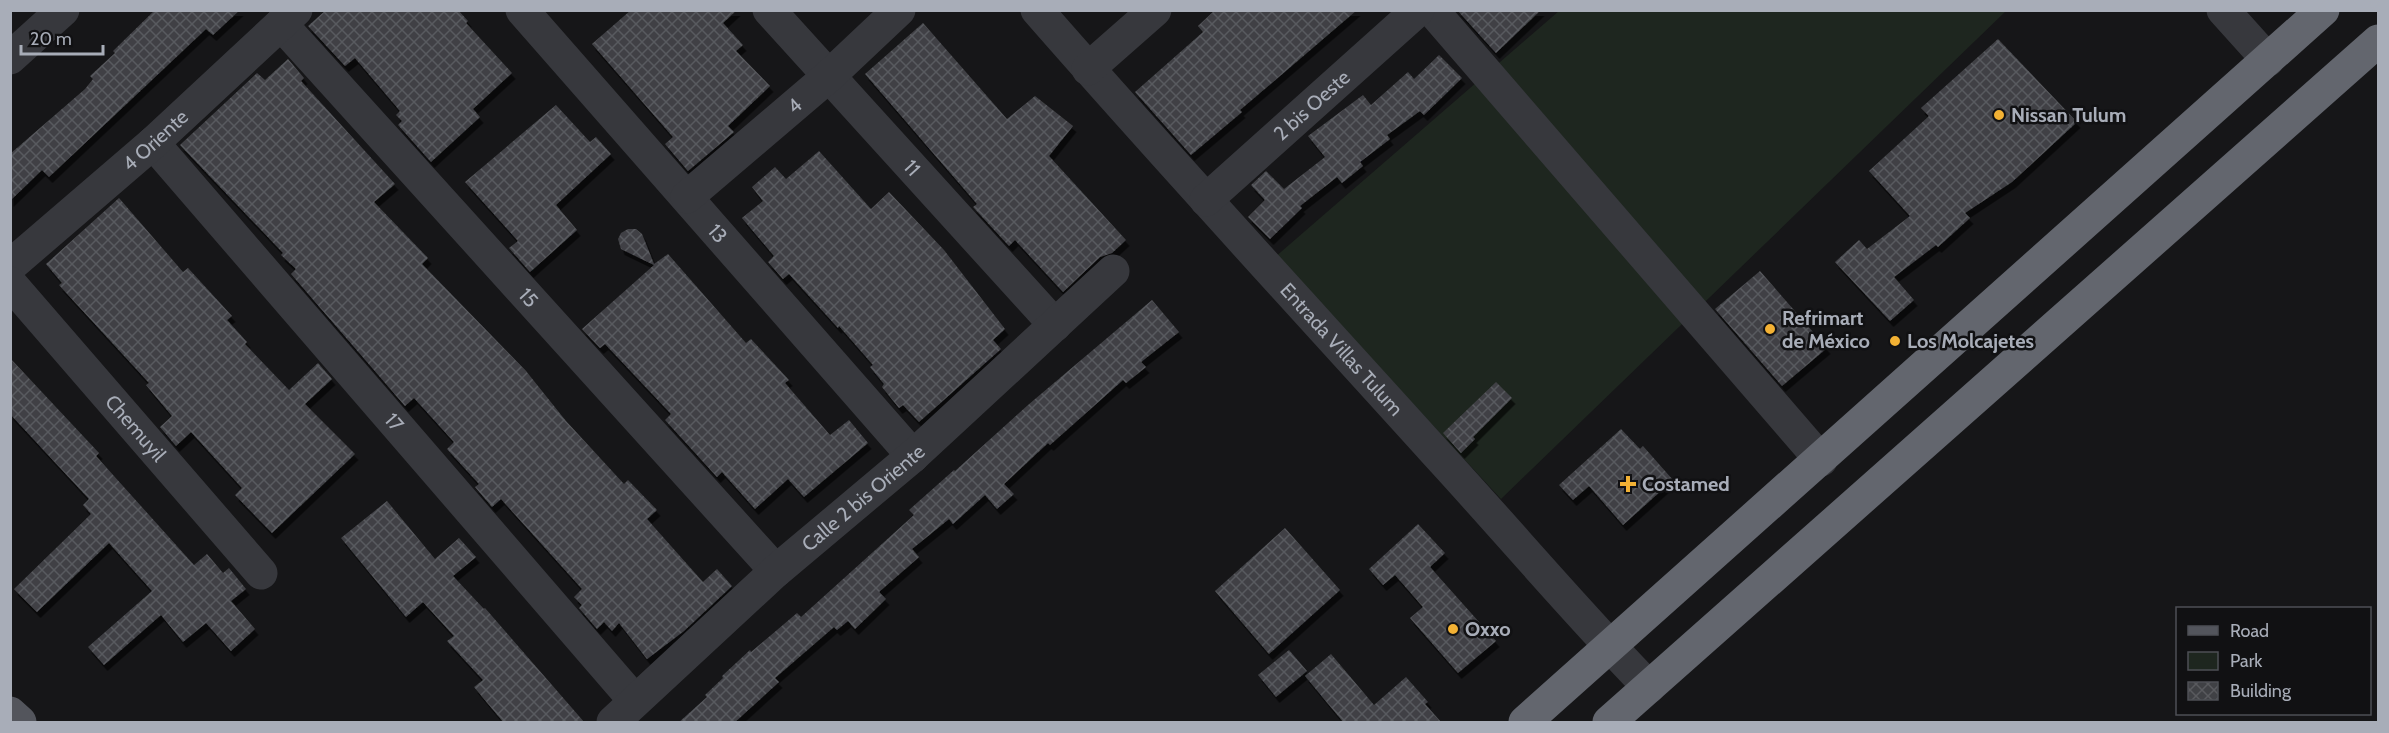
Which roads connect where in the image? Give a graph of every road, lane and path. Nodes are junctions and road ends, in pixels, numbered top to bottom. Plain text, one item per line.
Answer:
1 (63, 10) edge
2 (522, 10) edge
3 (769, 10) edge
4 (899, 10) edge
5 (1037, 10) edge
6 (1155, 10) edge
7 (1418, 10) edge
8 (1432, 10) edge
9 (2223, 10) edge
10 (2323, 10) edge
11 (289, 17) edge
12 (2379, 41) edge
13 (10, 58) edge
14 (2268, 60) junction
15 (1088, 69) junction
16 (829, 76) junction
17 (153, 143) junction
18 (687, 197) junction
19 (1206, 200) junction
20 (10, 266) edge
21 (1113, 270) dead end
22 (10, 283) edge
23 (1055, 324) junction
24 (913, 456) junction
25 (1821, 460) junction
26 (776, 571) junction
27 (261, 573) dead end
28 (1611, 648) junction
29 (1649, 687) junction
30 (624, 712) edge
31 (10, 713) edge
32 (20, 723) edge
33 (1525, 723) edge
34 (1609, 723) edge

1 - 13 street
2 - 18 street, 13
3 - 16 street, 11
4 - 16 street, 4
5 - 15 street, Entrada Villas Tulum
6 - 15 street
7 - 19 street, 2 bis Oeste
8 - 25 street
9 - 14 street
10 - 14 highway
11 - 17 street, 4 Oriente
11 - 26 street, 15
12 - 29 highway
14 - 25 highway
15 - 19 street, Entrada Villas Tulum
16 - 18 street, 4
16 - 23 street, 11
17 - 20 street, 4 Oriente
17 - 30 street, 17
18 - 24 street, 13
19 - 28 street, Entrada Villas Tulum
21 - 23 street, Calle 2 bis Oriente
22 - 27 street, Chemuyil
23 - 24 street, Calle 2 bis Oriente
24 - 26 street, Calle 2 bis Oriente
25 - 28 highway
26 - 30 street, Calle 2 bis Oriente
28 - 29 street, Entrada Villas Tulum
28 - 33 highway
29 - 34 highway
31 - 32 main road

